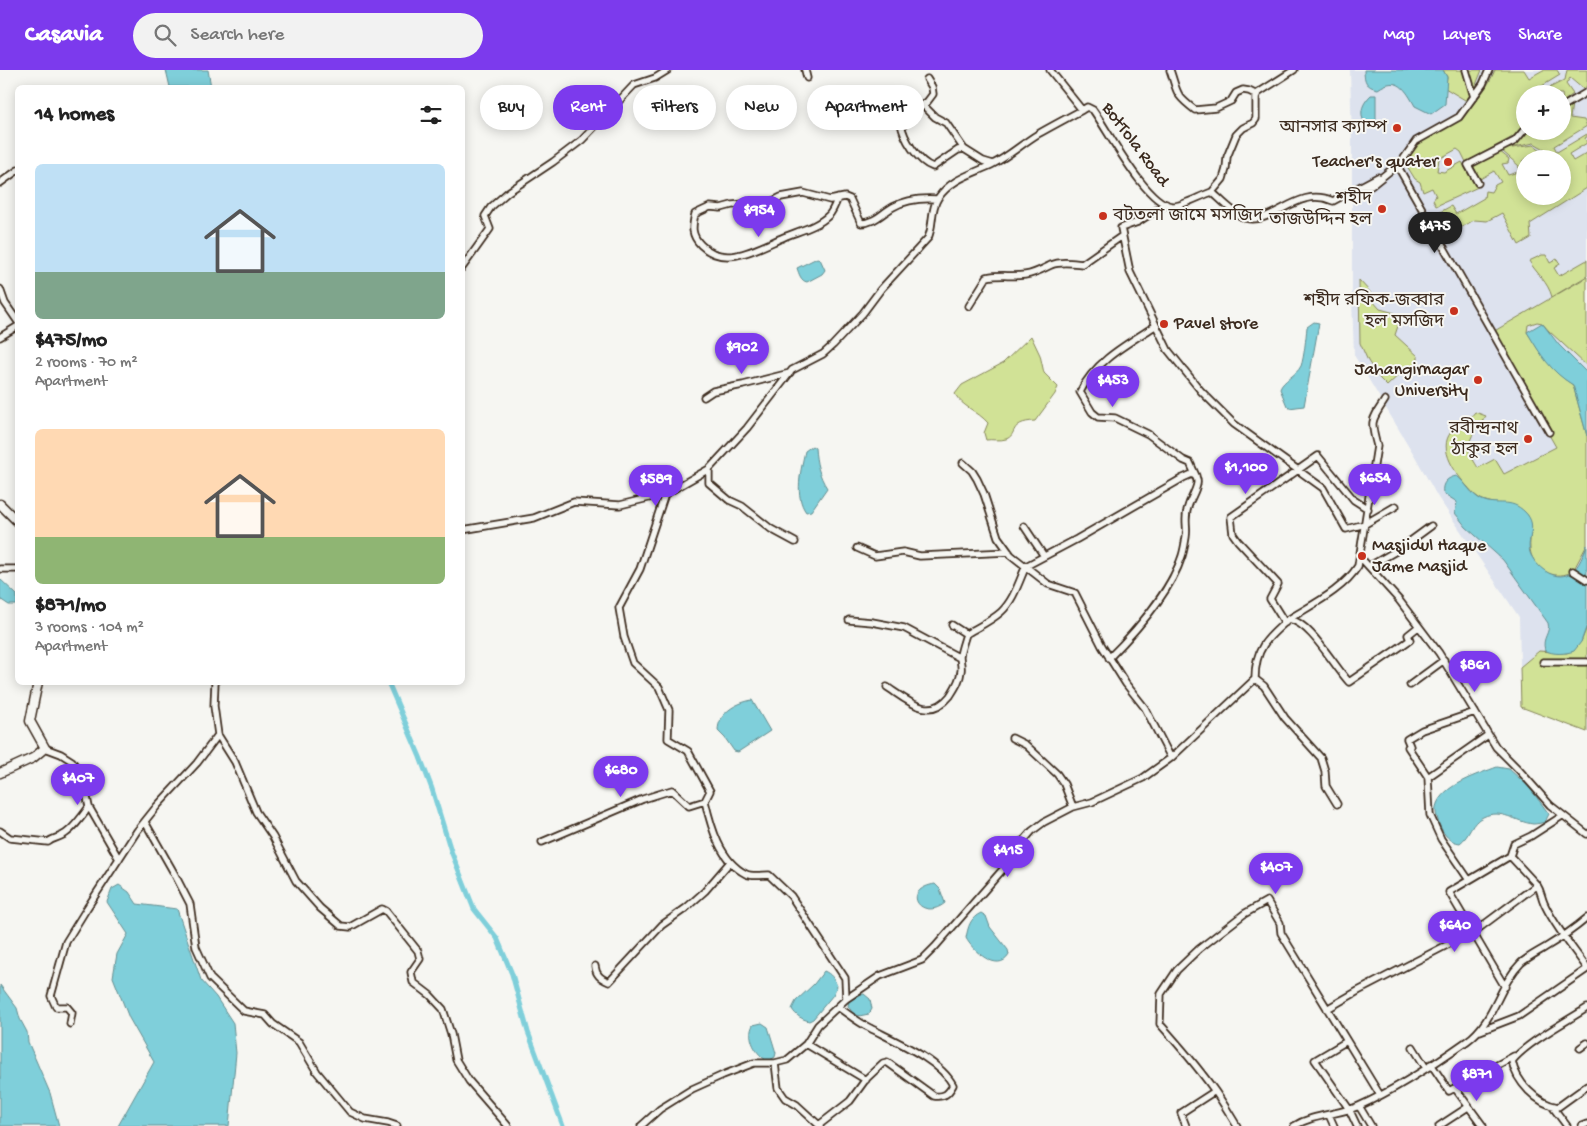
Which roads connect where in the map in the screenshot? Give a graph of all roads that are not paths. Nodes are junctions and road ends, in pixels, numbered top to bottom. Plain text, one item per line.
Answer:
1 (668, 70) edge
2 (805, 70) edge
3 (1050, 70) edge
4 (1170, 70) edge
5 (1282, 70) edge
6 (1466, 70) edge
7 (1489, 70) edge
8 (1293, 71) edge
9 (1284, 77) junction
10 (807, 78) dead end
11 (927, 79) dead end
12 (1587, 92) edge
13 (1257, 96) junction
14 (1474, 97) junction
15 (1571, 102) edge
16 (926, 103) junction
17 (1082, 110) junction
18 (1516, 140) edge
19 (964, 149) junction
20 (993, 164) junction
21 (1398, 165) junction
22 (15, 172) edge
23 (0, 183) edge
24 (1478, 183) dead end
25 (1212, 192) junction
26 (838, 198) junction
27 (937, 199) junction
28 (1166, 204) junction
29 (1122, 236) junction
30 (465, 264) edge
31 (0, 289) edge
32 (969, 306) dead end
33 (15, 317) edge
34 (1155, 326) junction
35 (15, 328) edge
36 (0, 336) edge
37 (790, 372) junction
38 (704, 397) dead end
39 (1385, 400) dead end
40 (1548, 432) dead end
41 (963, 463) dead end
42 (709, 469) junction
43 (1297, 470) junction
44 (1196, 476) junction
45 (664, 494) junction
46 (0, 504) edge
47 (1396, 506) dead end
48 (1368, 509) junction
49 (15, 519) edge
50 (1365, 524) junction
51 (1024, 526) dead end
52 (1431, 526) dead end
53 (465, 530) edge
54 (795, 542) dead end
55 (857, 548) dead end
56 (1009, 552) junction
57 (1044, 556) junction
58 (1360, 557) junction
59 (1026, 566) junction
60 (1370, 566) junction
61 (0, 569) edge
62 (15, 569) edge
63 (1574, 571) dead end
64 (1587, 580) edge
65 (848, 620) dead end
66 (1287, 621) junction
67 (952, 625) dead end
68 (1418, 627) junction
69 (966, 634) junction
70 (960, 658) junction
71 (1109, 658) junction
72 (1444, 660) junction
73 (1543, 662) dead end
74 (1587, 662) edge
75 (1255, 679) junction
76 (1410, 684) dead end
77 (37, 685) edge
78 (215, 685) edge
79 (887, 687) dead end
80 (1474, 712) junction
81 (218, 735) junction
82 (1488, 735) junction
83 (1012, 738) dead end
84 (45, 748) junction
85 (1172, 758) junction
86 (0, 773) edge
87 (1428, 777) junction
88 (704, 801) junction
89 (1337, 804) dead end
90 (89, 807) junction
91 (1073, 807) junction
92 (1562, 816) junction
93 (145, 822) junction
94 (0, 831) edge
95 (1587, 834) edge
96 (542, 842) dead end
97 (1510, 856) junction
98 (119, 859) junction
99 (730, 862) junction
100 (1468, 880) junction
101 (1537, 885) junction
102 (1587, 918) edge
103 (1472, 932) junction
104 (1564, 936) junction
105 (595, 966) dead end
106 (1587, 968) edge
107 (1505, 987) junction
108 (846, 999) junction
109 (838, 1007) junction
110 (1587, 1008) edge
111 (1327, 1009) junction
112 (70, 1024) dead end
113 (1478, 1032) junction
114 (1347, 1041) junction
115 (1587, 1043) edge
116 (806, 1044) junction
117 (1413, 1047) dead end
118 (1580, 1048) dead end
119 (1516, 1055) junction
120 (775, 1063) junction
121 (1429, 1066) junction
122 (866, 1080) junction
123 (1587, 1086) edge
124 (1455, 1088) junction
125 (1215, 1091) junction
126 (1380, 1095) junction
127 (1359, 1106) junction
128 (1552, 1106) junction
129 (1468, 1107) junction
130 (1349, 1109) junction
131 (1329, 1115) junction
132 (1587, 1124) edge
133 (820, 1125) edge
134 (397, 1126) edge
135 (508, 1126) edge
136 (641, 1126) edge
137 (1186, 1126) edge
138 (1237, 1126) edge
139 (1294, 1126) edge
140 (1334, 1126) edge
141 (1357, 1126) edge
142 (1371, 1126) edge
143 (1439, 1126) edge
144 (1483, 1126) edge
145 (1566, 1126) edge
146 (1582, 1126) edge

1 - 30 street
2 - 10 street
3 - 17 street, BotTola Road
4 - 13 street
5 - 9 street
6 - 14 street
7 - 14 street
8 - 9 street
9 - 13 street
11 - 16 street
12 - 15 street
13 - 25 street
14 - 21 street
16 - 19 street
16 - 19 street
17 - 20 street
17 - 28 street, BotTola Road
18 - 24 street
19 - 20 street
20 - 27 street
21 - 25 street
21 - 40 street
22 - 23 street
25 - 28 street, BotTola Road
26 - 26 street
26 - 27 street
27 - 37 street
28 - 29 street
29 - 32 street
29 - 34 street
31 - 33 street
34 - 43 street
34 - 44 street
35 - 36 street
37 - 38 street
37 - 42 street
39 - 48 street
41 - 56 street
42 - 45 street
42 - 54 street
43 - 48 street
43 - 50 street
43 - 66 street
44 - 57 street
44 - 71 street
45 - 53 street
45 - 88 street
46 - 49 street
47 - 50 street
48 - 50 street
50 - 58 street
51 - 57 street
52 - 60 street
55 - 56 street
56 - 59 street
57 - 59 street
58 - 60 street
58 - 66 street
59 - 69 street
59 - 71 street
60 - 68 street
61 - 62 street
63 - 64 street
65 - 70 street
66 - 68 street
66 - 75 street
67 - 69 street
68 - 72 street
69 - 70 street
70 - 79 street
71 - 85 street
72 - 76 street
72 - 80 street
73 - 74 street
75 - 85 street
75 - 89 street
77 - 84 street
78 - 81 street
80 - 82 street
80 - 87 street
81 - 93 street
81 - 135 street
82 - 87 street
82 - 92 street
83 - 91 street
84 - 86 street
84 - 90 street
85 - 91 street
87 - 100 street
88 - 96 street
88 - 99 street
90 - 94 street
90 - 98 street
91 - 108 street
92 - 95 street
92 - 97 street
93 - 98 street
93 - 134 street
97 - 100 street
97 - 101 street
98 - 112 street
99 - 105 street
99 - 108 street
100 - 103 street
101 - 103 street
101 - 104 street
102 - 104 street
103 - 107 street
103 - 111 street
104 - 106 street
104 - 107 street
106 - 113 street
107 - 113 street
108 - 109 street
109 - 116 street
109 - 122 street
110 - 119 street
111 - 114 street
111 - 125 street
113 - 121 street
114 - 126 street
114 - 130 street
115 - 118 street
116 - 120 street
116 - 122 street
117 - 121 street
119 - 124 street
119 - 128 street
120 - 133 street
120 - 136 street
121 - 124 street
121 - 126 street
122 - 133 street
123 - 128 street
124 - 129 street
125 - 137 street
125 - 138 street
126 - 127 street
127 - 130 street
127 - 142 street
128 - 145 street
129 - 143 street
129 - 144 street
130 - 131 street
130 - 141 street
131 - 139 street
131 - 140 street
132 - 146 street

